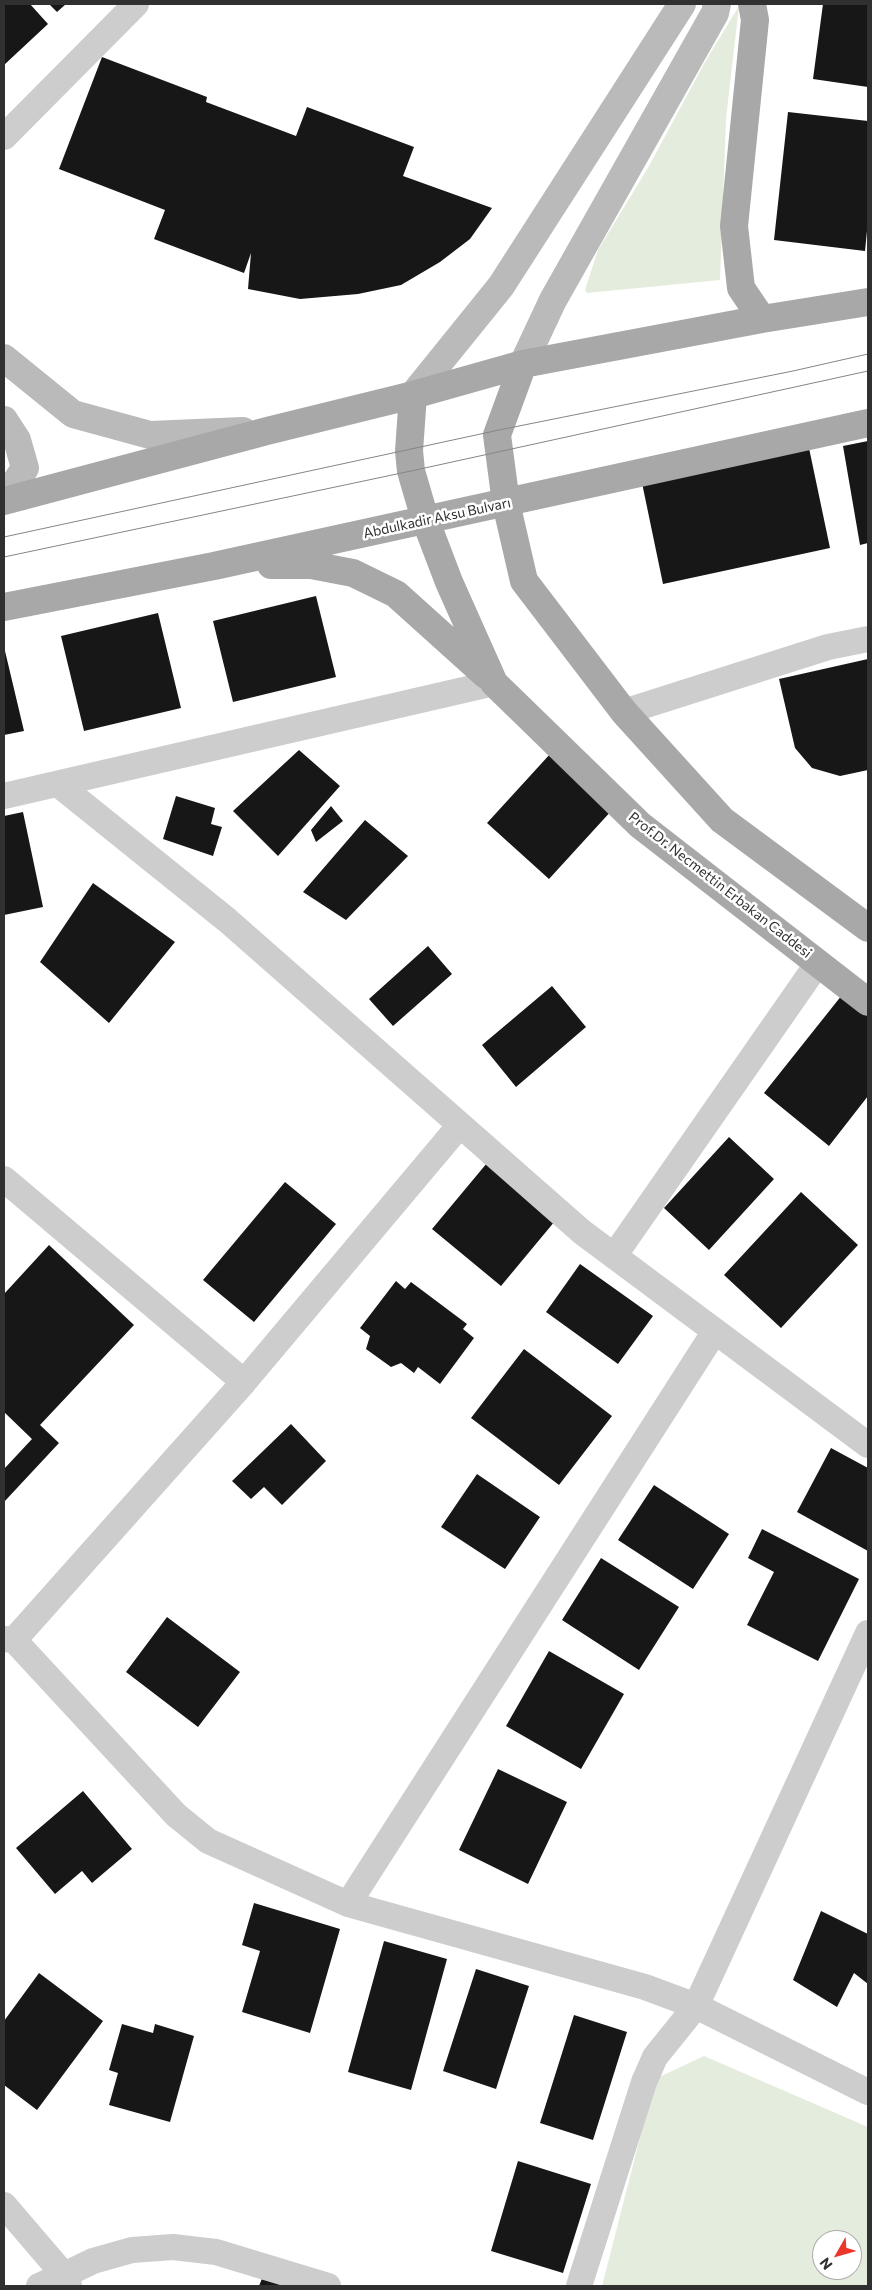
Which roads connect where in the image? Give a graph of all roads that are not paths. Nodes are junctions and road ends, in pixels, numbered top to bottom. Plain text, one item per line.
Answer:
1 (136, 4) edge
2 (682, 4) edge
3 (717, 4) edge
4 (752, 4) edge
5 (4, 137) edge
6 (868, 302) edge
7 (762, 319) junction
8 (4, 358) edge
9 (523, 364) junction
10 (413, 395) junction
11 (4, 420) edge
12 (868, 423) edge
13 (267, 430) junction
14 (4, 500) edge
15 (506, 503) junction
16 (425, 519) junction
17 (214, 566) junction
18 (4, 607) edge
19 (868, 640) edge
20 (494, 683) junction
21 (624, 712) junction
22 (58, 784) junction
23 (4, 796) edge
24 (868, 928) edge
25 (818, 963) junction
26 (868, 1002) edge
27 (460, 1125) junction
28 (4, 1179) edge
29 (614, 1256) junction
30 (715, 1331) junction
31 (244, 1382) junction
32 (868, 1445) edge
33 (868, 1633) edge
34 (9, 1640) edge
35 (348, 1904) junction
36 (696, 2006) junction
37 (868, 2092) edge
38 (4, 2205) edge
39 (67, 2280) edge
40 (39, 2286) edge
41 (328, 2286) edge
42 (579, 2286) edge

1 - 5 street
2 - 10 street
3 - 9 street
4 - 7 main road
6 - 7 main road
7 - 9 main road
8 - 13 street
9 - 10 main road
9 - 15 main road
10 - 13 main road
10 - 16 main road, Prof.Dr. Necmettin Erbakan Caddesi
11 - 14 street
12 - 15 main road, Abdulkadir Aksu Bulvarı
13 - 14 main road
15 - 16 main road, Abdulkadir Aksu Bulvarı
15 - 21 main road
16 - 17 main road, Abdulkadir Aksu Bulvarı
16 - 20 main road, Prof.Dr. Necmettin Erbakan Caddesi
17 - 18 main road, Abdulkadir Aksu Bulvarı
17 - 20 main road
19 - 21 street
20 - 22 street
20 - 25 main road, Prof.Dr. Necmettin Erbakan Caddesi
21 - 24 main road
22 - 23 street
22 - 27 street
25 - 26 main road, Prof.Dr. Necmettin Erbakan Caddesi
25 - 29 street
27 - 29 street
27 - 31 street
28 - 31 street
29 - 30 street
30 - 32 street
30 - 35 street
31 - 34 street
33 - 36 street
34 - 35 street
35 - 36 street
36 - 37 street
36 - 42 street
38 - 39 street
39 - 40 street
39 - 41 street

